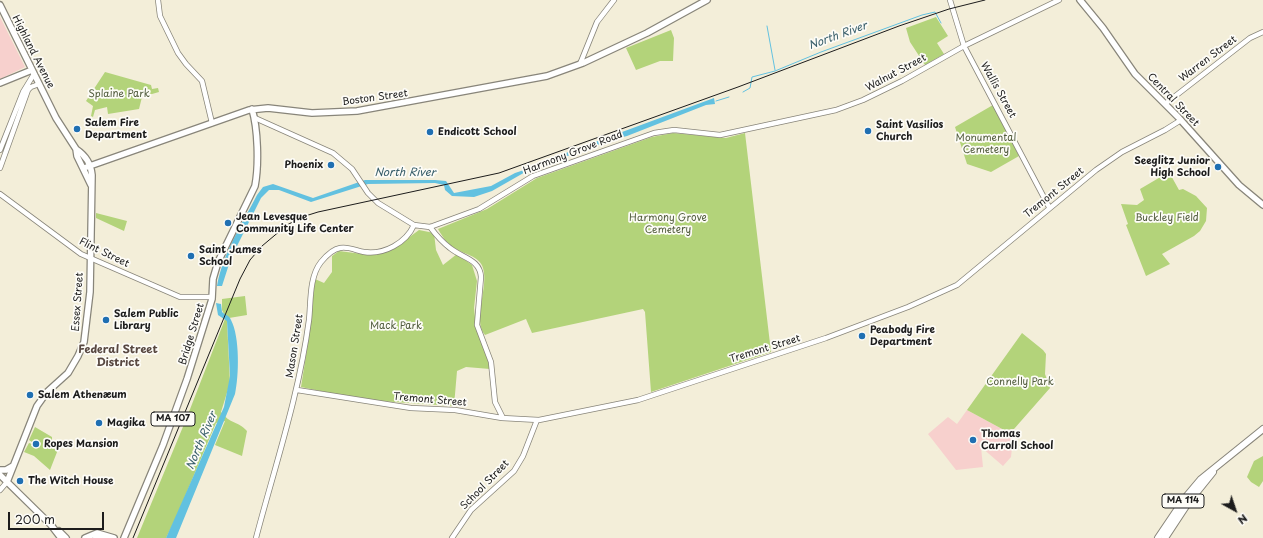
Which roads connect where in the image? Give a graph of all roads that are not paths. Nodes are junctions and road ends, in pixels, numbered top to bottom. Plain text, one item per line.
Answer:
1 (158, 0) edge
2 (614, 0) edge
3 (706, 0) edge
4 (950, 0) edge
5 (1059, 0) edge
6 (1080, 0) edge
7 (0, 5) edge
8 (1263, 32) edge
9 (964, 46) junction
10 (580, 64) junction
11 (33, 72) junction
12 (0, 83) edge
13 (39, 84) junction
14 (1165, 104) junction
15 (51, 107) joint
16 (252, 109) junction
17 (255, 118) junction
18 (1180, 120) junction
19 (212, 122) junction
20 (732, 132) joint
21 (76, 149) junction
22 (0, 150) edge
23 (90, 166) junction
24 (0, 168) edge
25 (84, 168) junction
26 (91, 185) junction
27 (0, 194) edge
28 (1263, 205) edge
29 (1049, 207) junction
30 (414, 225) junction
31 (430, 227) junction
32 (90, 258) junction
33 (212, 297) junction
34 (297, 390) junction
35 (503, 418) junction
36 (536, 420) junction
37 (1263, 429) edge
38 (14, 466) junction
39 (0, 470) edge
40 (0, 475) edge
41 (7, 482) junction
42 (0, 490) edge
43 (1178, 513) junction
44 (51, 525) junction
45 (128, 529) junction
46 (112, 537) edge
47 (61, 538) edge
48 (66, 538) edge
49 (85, 538) edge
50 (96, 538) edge
51 (104, 538) edge
52 (124, 538) edge
53 (256, 538) edge
54 (452, 538) edge
55 (1158, 538) edge
56 (1164, 538) edge

1 - 19 street
2 - 10 street
3 - 10 main road, Boston Street
4 - 9 street, Wallis Street
5 - 9 street, Walnut Street
6 - 14 main road, Central Street
7 - 11 main road, Highland Avenue
8 - 14 street, Warren Street
9 - 20 street, Walnut Street
9 - 29 street, Wallis Street
10 - 16 main road, Boston Street
11 - 12 main road
11 - 13 main road, Highland Avenue
11 - 22 street
13 - 15 main road, Highland Avenue
13 - 24 street
14 - 18 main road, Central Street
15 - 21 main road, Essex Street
16 - 17 main road, Bridge Street / MA 107
16 - 19 main road, Boston Street
17 - 30 street
17 - 33 main road, Bridge Street / MA 107
18 - 28 main road, Central Street
18 - 29 street, Tremont Street
19 - 23 main road, Boston Street
20 - 31 street, Harmony Grove Road
21 - 23 main road, Essex Street
21 - 25 main road, Essex Street
23 - 25 main road, Boston Street
23 - 26 main road, Essex Street
25 - 26 main road, Essex Street
26 - 32 main road, Essex Street
27 - 32 street, Flint Street
29 - 36 street, Tremont Street
30 - 31 street
30 - 34 street, Mason Street
31 - 35 street
32 - 33 street, Flint Street
32 - 38 main road, Essex Street
33 - 45 main road, Bridge Street / MA 107
34 - 35 street, Tremont Street
34 - 53 street, Mason Street
35 - 36 street, Tremont Street
36 - 54 street, School Street
37 - 43 highway, MA 114
38 - 39 main road
38 - 41 main road, Essex Street
40 - 41 main road
41 - 42 street, Essex Street
41 - 44 main road
43 - 55 highway, MA 114
43 - 56 highway, MA 114
44 - 47 main road
44 - 48 main road
45 - 46 main road
45 - 52 main road, Bridge Street / MA 107
46 - 49 main road
50 - 51 highway

